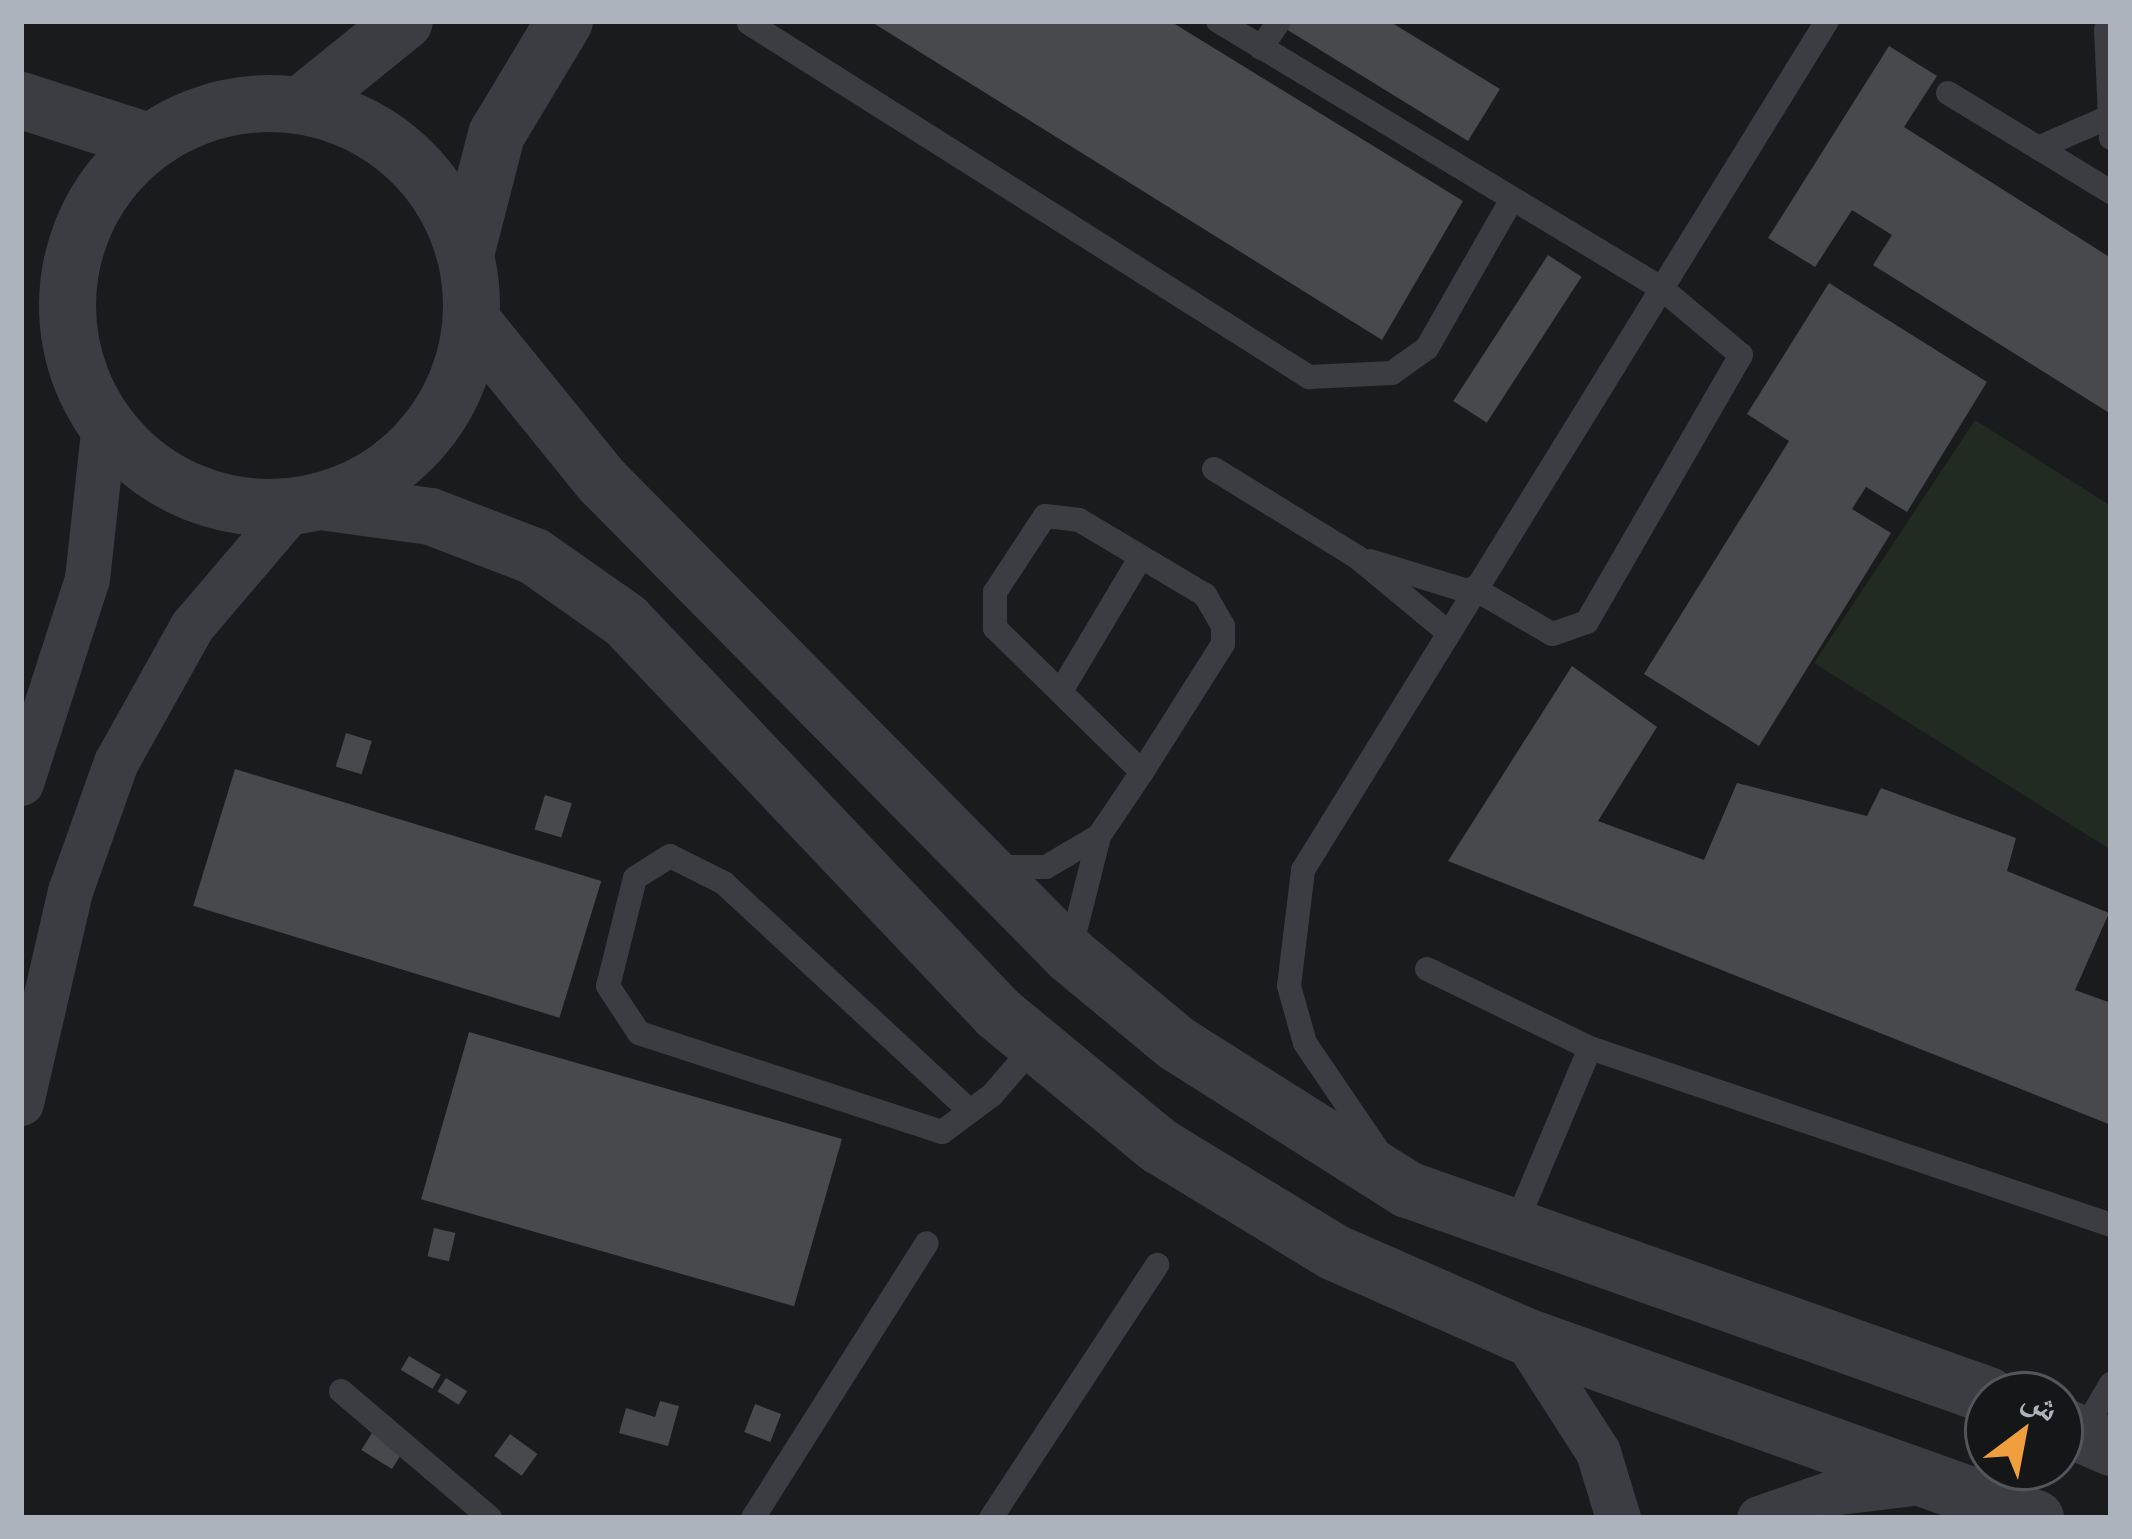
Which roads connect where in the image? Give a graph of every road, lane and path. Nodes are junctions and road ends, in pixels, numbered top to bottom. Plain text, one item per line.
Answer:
1 (404, 21) edge
2 (564, 21) edge
3 (1218, 21) edge
4 (1280, 21) edge
5 (1828, 21) edge
6 (749, 23) edge
7 (2103, 28) edge
8 (1262, 48) junction
9 (1948, 93) dead end
10 (21, 100) edge
11 (301, 104) junction
12 (2109, 128) edge
13 (148, 141) junction
14 (2038, 148) junction
15 (2111, 192) edge
16 (1512, 199) junction
17 (465, 254) junction
18 (21, 268) edge
19 (1660, 288) junction
20 (471, 320) junction
21 (71, 352) junction
22 (104, 423) junction
23 (1214, 469) dead end
24 (307, 504) junction
25 (1141, 557) junction
26 (1357, 557) junction
27 (1472, 590) junction
28 (1446, 631) junction
29 (1061, 691) junction
30 (1142, 772) junction
31 (21, 783) edge
32 (1099, 836) junction
33 (985, 865) junction
34 (1070, 955) junction
35 (1427, 969) dead end
36 (1036, 1044) junction
37 (1590, 1048) junction
38 (21, 1102) edge
39 (970, 1111) junction
40 (1407, 1189) junction
41 (2111, 1225) edge
42 (1512, 1233) junction
43 (927, 1243) dead end
44 (1157, 1265) dead end
45 (1523, 1335) junction
46 (2111, 1384) edge
47 (1964, 1387) edge
48 (341, 1390) dead end
49 (2084, 1435) edge
50 (1943, 1480) junction
51 (490, 1518) edge
52 (753, 1518) edge
53 (991, 1518) edge
54 (1618, 1518) edge
55 (1759, 1518) edge
56 (2035, 1518) edge

1 - 11 street
2 - 17 street
3 - 8 lane
4 - 8 lane
5 - 19 lane
6 - 16 lane
7 - 12 lane
8 - 16 lane
9 - 14 lane
10 - 13 street
11 - 13 street
11 - 17 street
12 - 14 lane
13 - 21 street
14 - 15 lane
16 - 19 lane
17 - 20 street
18 - 21 street
19 - 27 lane
19 - 27 lane
20 - 24 street
20 - 33 street
21 - 22 street
22 - 24 street
22 - 31 street
23 - 26 lane
24 - 36 street
24 - 38 street
25 - 29 lane
25 - 29 lane
25 - 30 lane
26 - 27 lane
26 - 28 lane
27 - 28 lane
28 - 40 lane
29 - 30 lane
30 - 32 lane
32 - 33 lane
32 - 34 lane
33 - 34 street
34 - 40 street
35 - 37 lane
36 - 39 lane
36 - 45 street
37 - 41 lane
37 - 42 lane
39 - 39 lane
40 - 42 street
42 - 47 street
43 - 52 lane
44 - 53 lane
45 - 50 street
45 - 54 street
46 - 49 lane
48 - 51 lane
50 - 55 street
50 - 56 street

